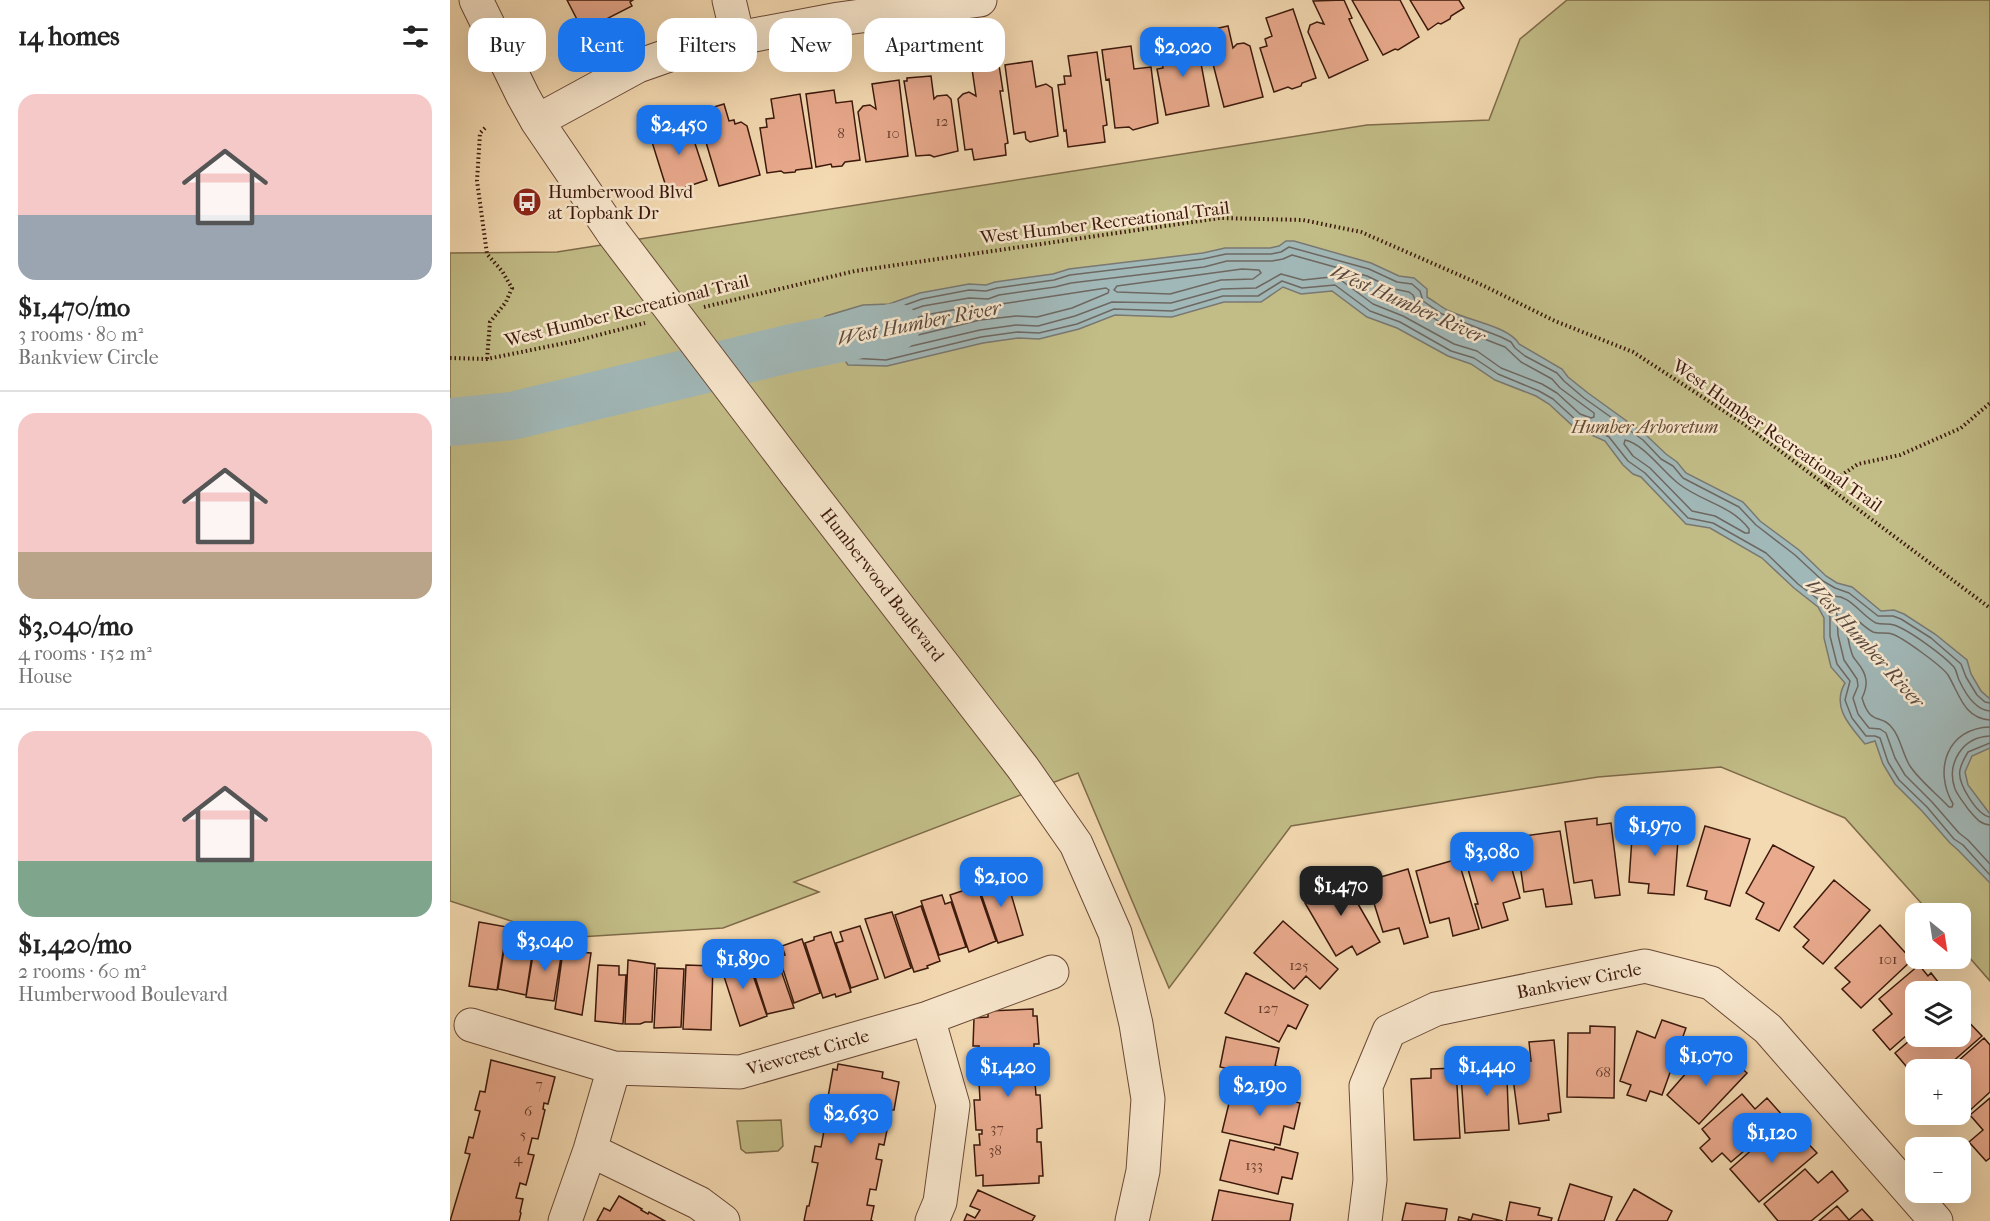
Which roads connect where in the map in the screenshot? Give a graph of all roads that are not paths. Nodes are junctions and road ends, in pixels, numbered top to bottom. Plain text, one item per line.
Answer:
1 (476, 0) edge
2 (729, 0) edge
3 (980, 0) edge
4 (733, 18) edge
5 (757, 34) edge
6 (657, 59) edge
7 (537, 121) junction
8 (1052, 972) dead end
9 (928, 1018) junction
10 (471, 1025) dead end
11 (615, 1068) junction
12 (590, 1150) junction
13 (565, 1221) edge
14 (723, 1221) edge
15 (932, 1221) edge
16 (1132, 1221) edge
17 (1365, 1221) edge
18 (1936, 1221) edge

1 - 7 street, Humberwood Boulevard
2 - 4 street
3 - 5 street
6 - 7 street
7 - 16 street, Humberwood Boulevard, bridge
8 - 9 street, Viewcrest Circle
9 - 11 street, Viewcrest Circle
9 - 15 street
10 - 11 street, Viewcrest Circle
11 - 12 street
12 - 13 street
12 - 14 street
17 - 18 street, Bankview Circle

